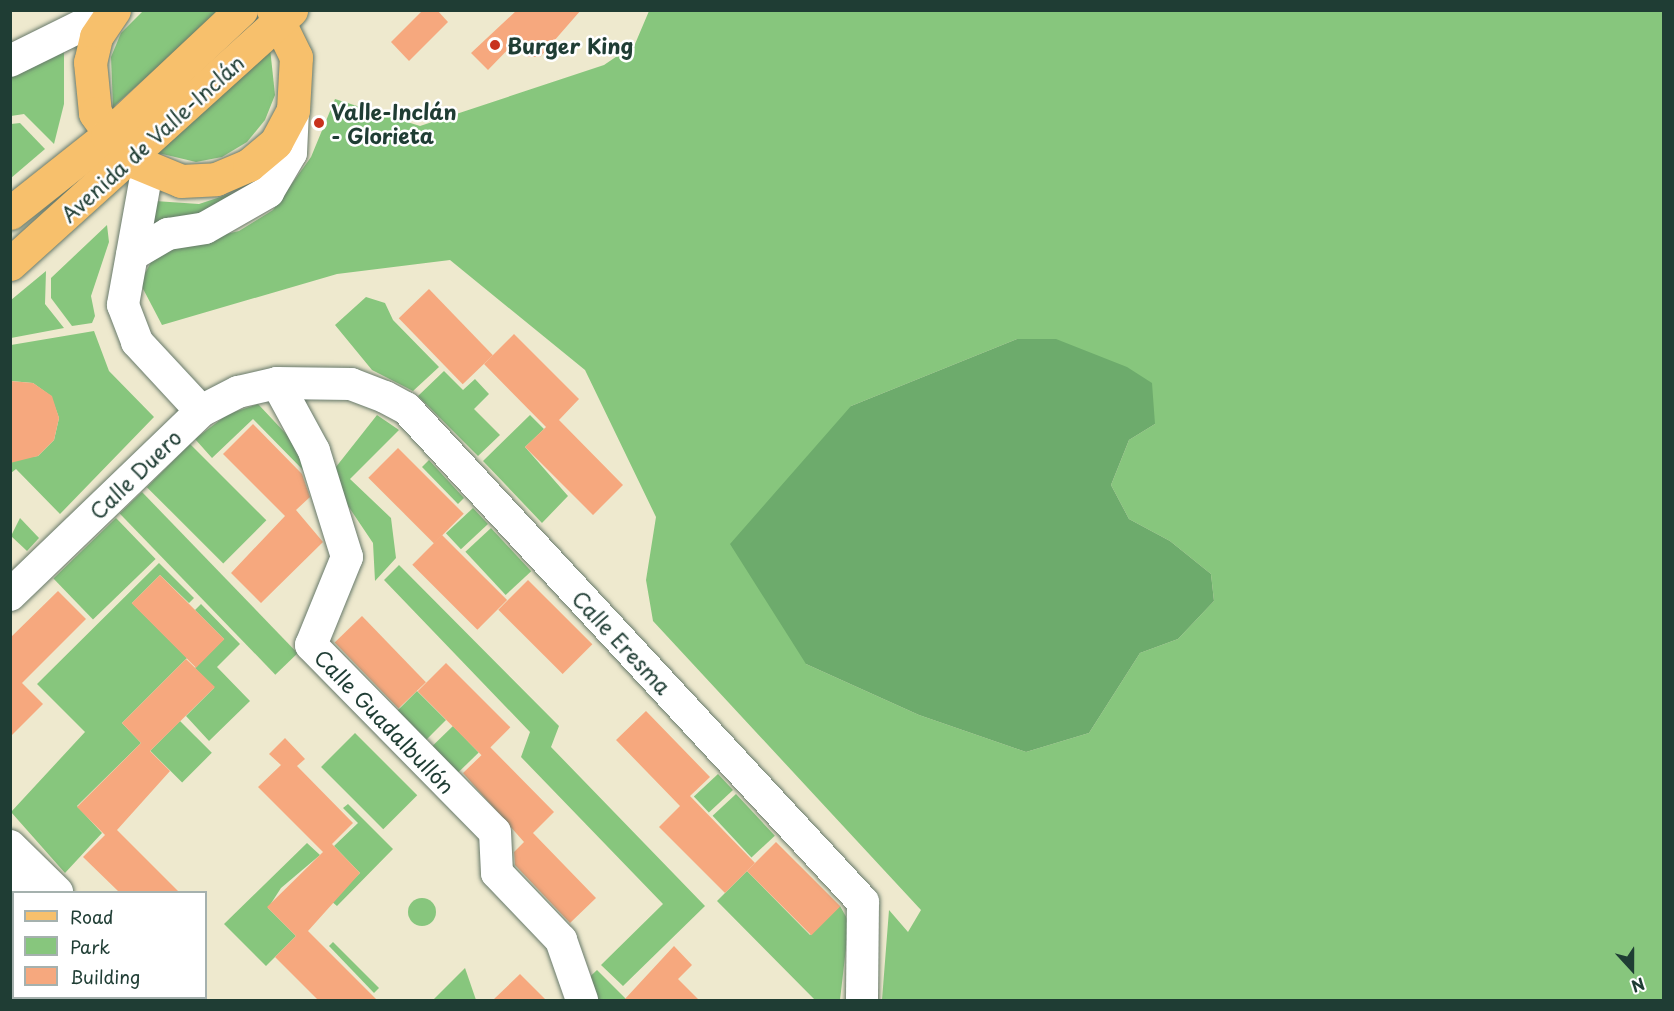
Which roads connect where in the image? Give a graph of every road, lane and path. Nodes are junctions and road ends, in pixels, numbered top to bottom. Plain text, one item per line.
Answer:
1 (113, 10) edge
2 (241, 10) edge
3 (282, 13) edge
4 (10, 61) edge
5 (293, 110) junction
6 (127, 156) junction
7 (10, 213) edge
8 (132, 255) junction
9 (10, 264) edge
10 (277, 383) junction
11 (201, 411) junction
12 (10, 595) edge
13 (10, 846) edge
14 (10, 877) edge
15 (25, 891) edge
16 (56, 891) edge
17 (582, 1000) edge
18 (862, 1000) edge

1 - 4 street
1 - 6 main road
2 - 6 main road, Avenida de Valle-Inclán
3 - 5 main road
3 - 6 main road, Avenida de Valle-Inclán
5 - 6 main road
5 - 8 street
6 - 7 main road, Avenida de Valle-Inclán
6 - 8 street
6 - 9 main road, Avenida de Valle-Inclán
8 - 11 street
10 - 11 street, Calle Duero
10 - 17 street, Calle Guadalbullón
10 - 18 street, Calle Eresma
11 - 12 street, Calle Duero
13 - 16 street
14 - 15 street

